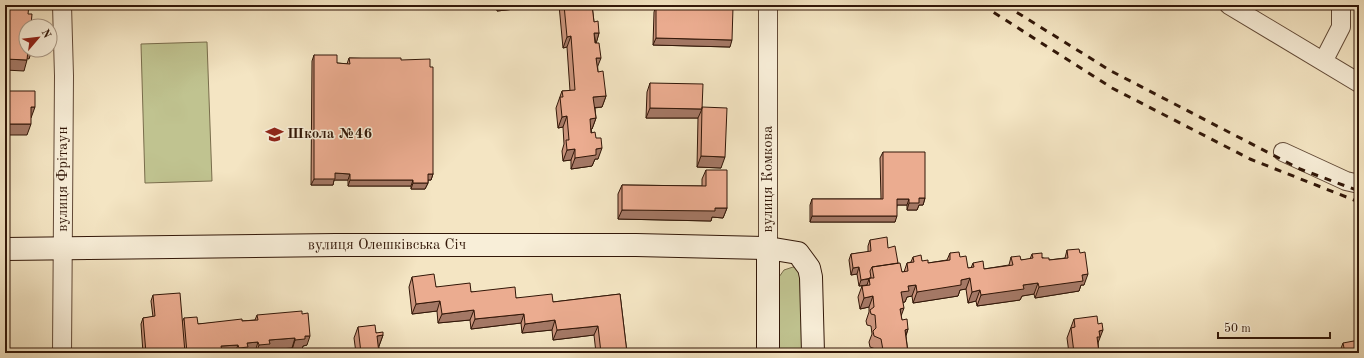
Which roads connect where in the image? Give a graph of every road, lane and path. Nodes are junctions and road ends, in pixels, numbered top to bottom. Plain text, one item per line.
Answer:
1 (62, 5) edge
2 (768, 5) edge
3 (1229, 5) edge
4 (1341, 5) edge
5 (1324, 60) junction
6 (1359, 83) edge
7 (1283, 152) dead end
8 (1359, 184) edge
9 (768, 248) junction
10 (5, 249) edge
11 (63, 249) junction
12 (62, 353) edge
13 (768, 353) edge
14 (813, 353) edge

1 - 11 street, вулиця Фрітаун
2 - 9 street, вулиця Комкова
3 - 5 street
4 - 5 street
5 - 6 street
7 - 8 street
9 - 11 street, вулиця Олешківська Січ
9 - 13 street, вулиця Комкова
9 - 14 street, вулиця Олешківська Січ
10 - 11 street, вулиця Олешківська Січ
11 - 12 street, вулиця Фрітаун

